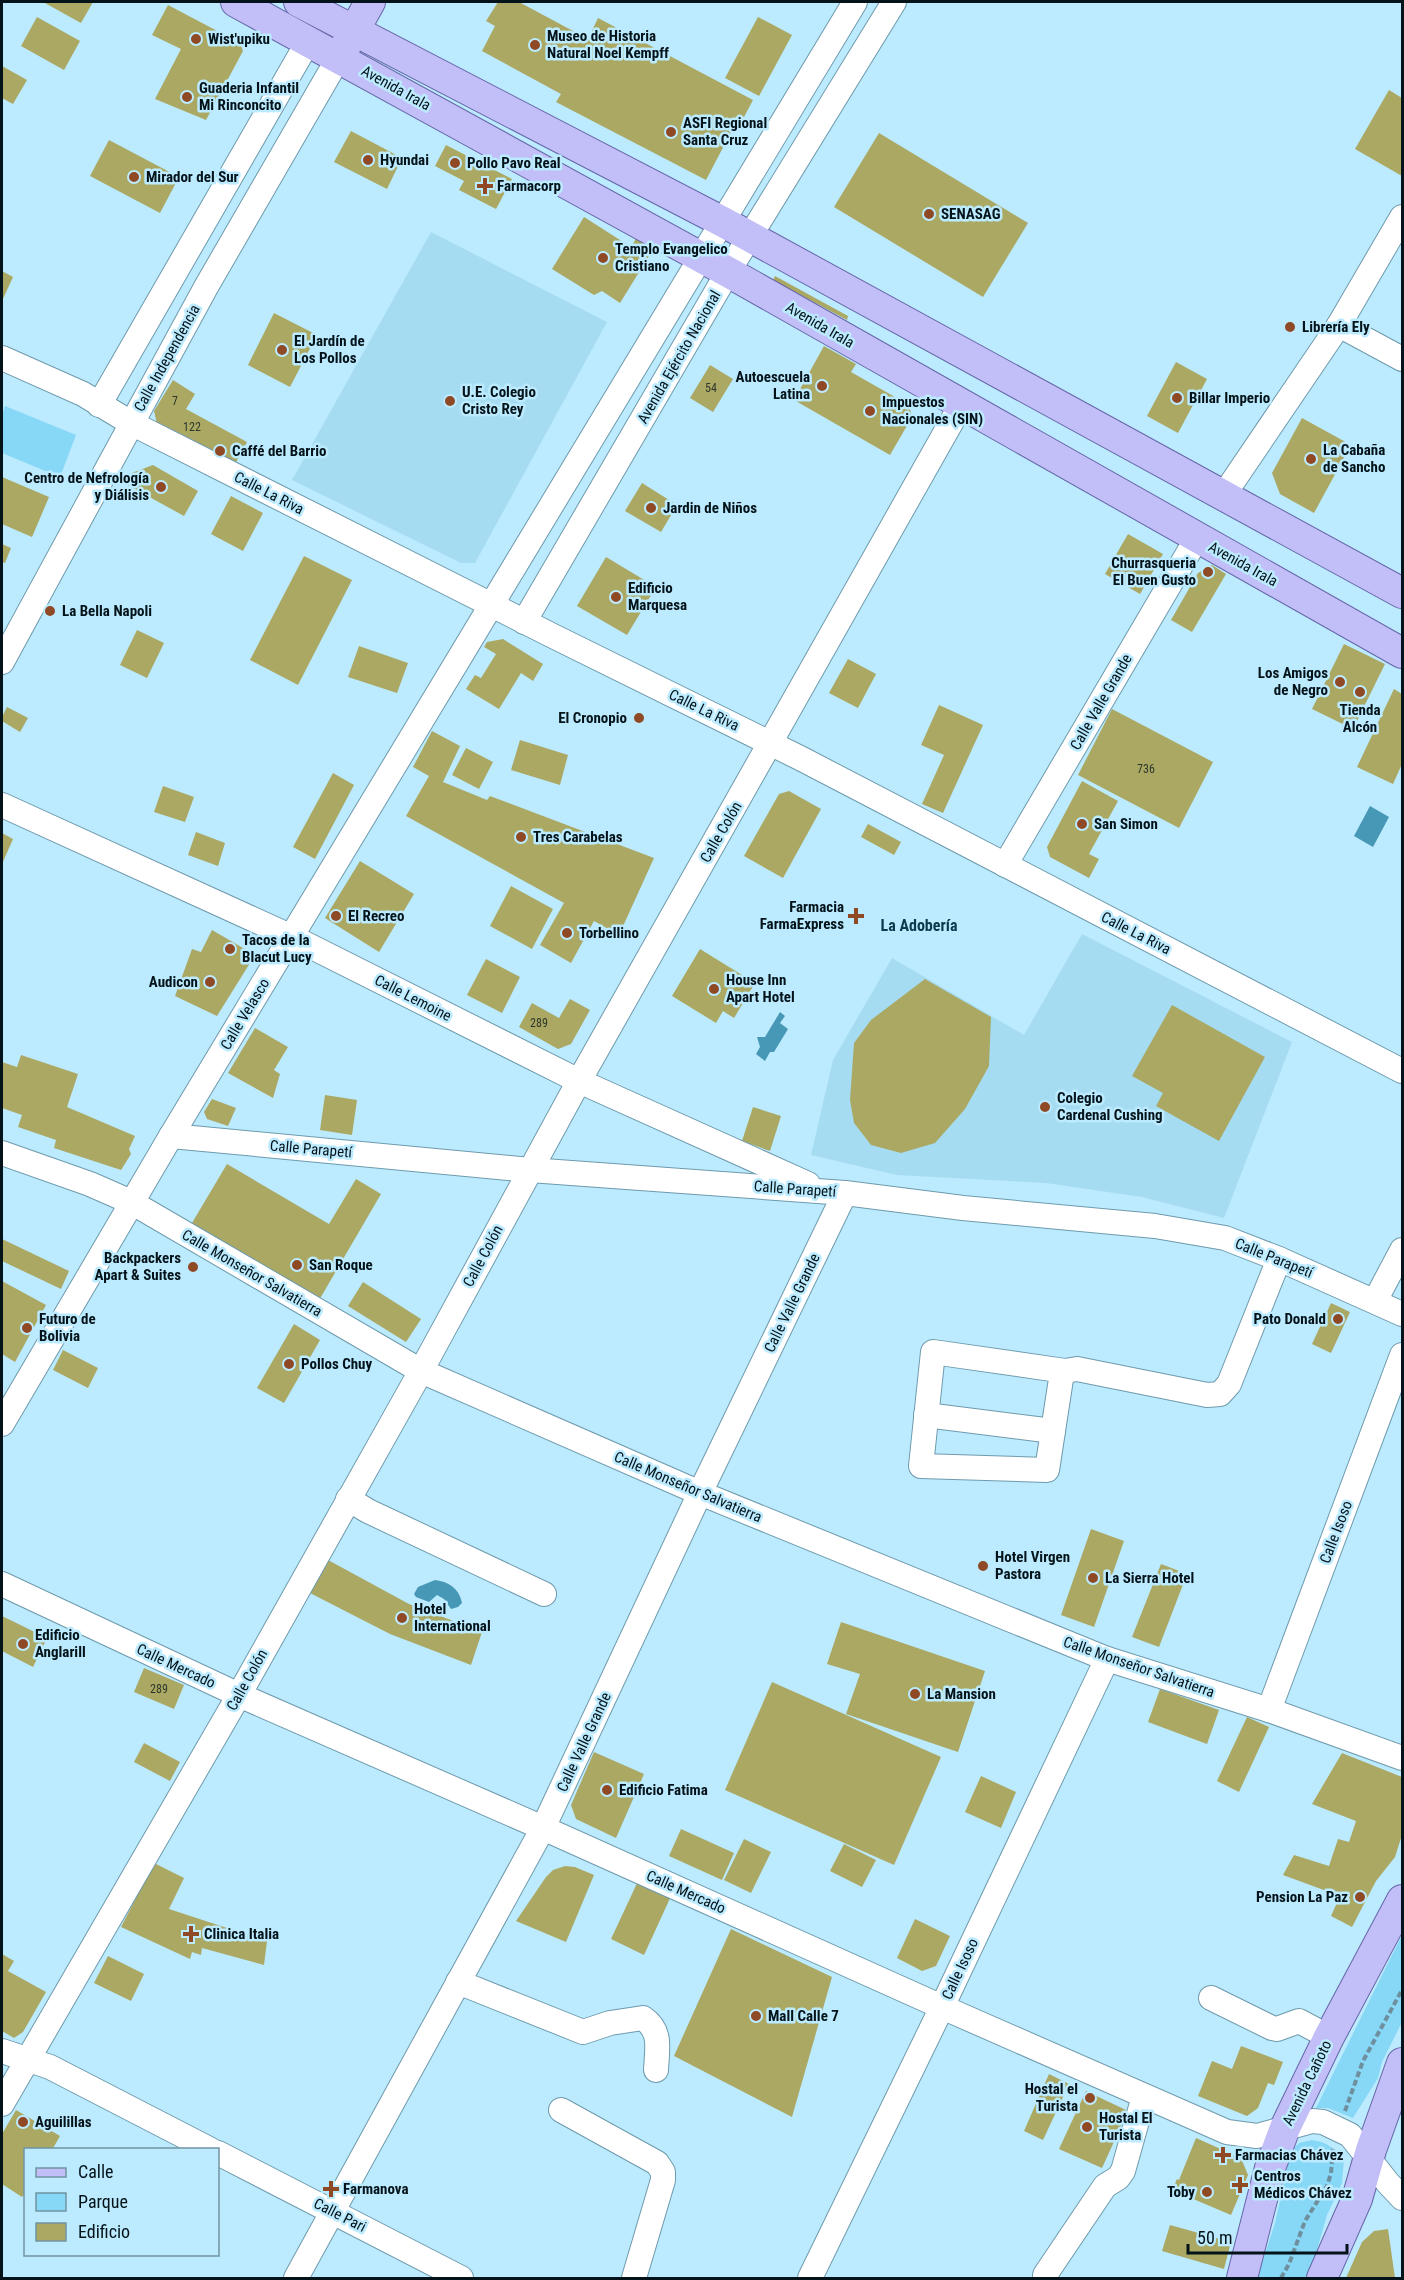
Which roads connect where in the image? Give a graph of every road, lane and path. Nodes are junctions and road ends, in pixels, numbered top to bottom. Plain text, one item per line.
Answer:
1 (236, 2) edge
2 (370, 2) edge
3 (855, 2) edge
4 (894, 2) edge
5 (317, 6) edge
6 (354, 30) junction
7 (309, 40) junction
8 (339, 57) junction
9 (1402, 216) edge
10 (723, 222) junction
11 (750, 238) junction
12 (700, 258) junction
13 (728, 272) junction
14 (1339, 325) junction
15 (2, 358) edge
16 (1402, 359) edge
17 (99, 405) junction
18 (961, 405) junction
19 (131, 423) junction
20 (1223, 496) junction
21 (1197, 538) junction
22 (1402, 593) edge
23 (492, 605) junction
24 (524, 622) junction
25 (1402, 653) edge
26 (2, 662) edge
27 (771, 743) junction
28 (2, 805) edge
29 (1005, 865) junction
30 (292, 937) junction
31 (1402, 1071) edge
32 (579, 1081) junction
33 (171, 1136) junction
34 (2, 1153) edge
35 (530, 1170) junction
36 (834, 1192) junction
37 (131, 1202) junction
38 (1402, 1250) edge
39 (1279, 1259) junction
40 (1376, 1301) junction
41 (1402, 1314) edge
42 (1402, 1354) edge
43 (421, 1371) junction
44 (1065, 1371) junction
45 (926, 1415) junction
46 (2, 1424) edge
47 (1053, 1431) junction
48 (700, 1493) junction
49 (348, 1499) junction
50 (2, 1584) edge
51 (544, 1594) dead end
52 (1107, 1659) junction
53 (239, 1695) junction
54 (1269, 1710) junction
55 (1402, 1758) edge
56 (543, 1828) junction
57 (1402, 1900) edge
58 (458, 1982) junction
59 (1211, 1998) dead end
60 (942, 2007) junction
61 (1329, 2037) junction
62 (2, 2051) edge
63 (27, 2061) junction
64 (1402, 2063) edge
65 (656, 2070) dead end
66 (1144, 2096) junction
67 (2, 2104) edge
68 (561, 2110) dead end
69 (1285, 2128) junction
70 (208, 2148) edge
71 (219, 2154) edge
72 (1368, 2160) junction
73 (1402, 2198) edge
74 (332, 2211) junction
75 (1045, 2275) dead end
76 (296, 2278) edge
77 (461, 2278) edge
78 (634, 2278) edge
79 (810, 2278) edge
80 (1242, 2278) edge
81 (1322, 2278) edge

1 - 7 main road, Avenida Irala
2 - 6 main road
3 - 10 street
4 - 11 street, Avenida Ejército Nacional
5 - 6 main road, Avenida Irala
5 - 7 main road
6 - 8 main road
6 - 10 main road, Avenida Irala
7 - 8 main road, Avenida Irala
7 - 17 street
8 - 12 main road, Avenida Irala
8 - 19 street, Calle Independencia
9 - 14 street
10 - 11 main road, Avenida Irala
10 - 12 street
11 - 13 street, Avenida Ejército Nacional
11 - 20 main road, Avenida Irala
12 - 13 main road, Avenida Irala
12 - 23 street
13 - 18 main road, Avenida Irala
13 - 24 street, Avenida Ejército Nacional
14 - 16 street
14 - 20 street
15 - 17 street, Calle La Riva
17 - 19 street, Calle La Riva
18 - 21 main road, Avenida Irala
18 - 27 street, Calle Colón
19 - 23 street, Calle La Riva
19 - 26 street, Calle Independencia
20 - 22 main road, Avenida Irala
21 - 25 main road, Avenida Irala
21 - 29 street, Calle Valle Grande
23 - 24 street, Calle La Riva
23 - 30 street, Calle Velasco
24 - 27 street, Calle La Riva
27 - 29 street, Calle La Riva
27 - 32 street, Calle Colón
28 - 30 street, Calle Lemoine
29 - 31 street, Calle La Riva
30 - 32 street, Calle Lemoine
30 - 33 street, Calle Velasco
32 - 35 street, Calle Colón
32 - 36 street, Calle Lemoine
33 - 35 street, Calle Parapetí
33 - 37 street, Calle Velasco
34 - 37 street, Calle Monseñor Salvatierra
35 - 36 street, Calle Parapetí
35 - 43 street, Calle Colón
36 - 39 street, Calle Parapetí
36 - 48 street, Calle Valle Grande
37 - 43 street, Calle Monseñor Salvatierra
37 - 46 street, Calle Velasco
38 - 40 street
39 - 40 street, Calle Parapetí
39 - 44 street
40 - 41 street, Calle Parapetí
42 - 54 street, Calle Isoso
43 - 48 street, Calle Monseñor Salvatierra
43 - 49 street, Calle Colón
44 - 45 street
44 - 47 street
45 - 47 street
45 - 47 street
48 - 52 street, Calle Monseñor Salvatierra
48 - 56 street, Calle Valle Grande
49 - 51 street
49 - 53 street, Calle Colón
50 - 53 street, Calle Mercado
52 - 54 street, Calle Monseñor Salvatierra
52 - 60 street, Calle Isoso
53 - 56 street, Calle Mercado
53 - 63 street, Calle Colón
54 - 55 street, Calle Monseñor Salvatierra
56 - 58 street, Calle Valle Grande
56 - 60 street, Calle Mercado
57 - 61 main road, Avenida Cañoto
58 - 65 street
58 - 74 street, Calle Valle Grande
59 - 61 street
60 - 66 street, Calle Mercado
60 - 79 street, Calle Isoso
61 - 69 main road, Avenida Cañoto
62 - 63 street
63 - 67 street, Calle Colón
63 - 70 street
64 - 72 main road
66 - 69 street, Calle Mercado
66 - 75 street
68 - 78 street
69 - 72 street, Calle Mercado
69 - 80 main road, Avenida Cañoto
71 - 74 street, Calle Pari
72 - 73 street, Calle Mercado
72 - 81 main road
74 - 76 street, Calle Valle Grande
74 - 77 street, Calle Pari

